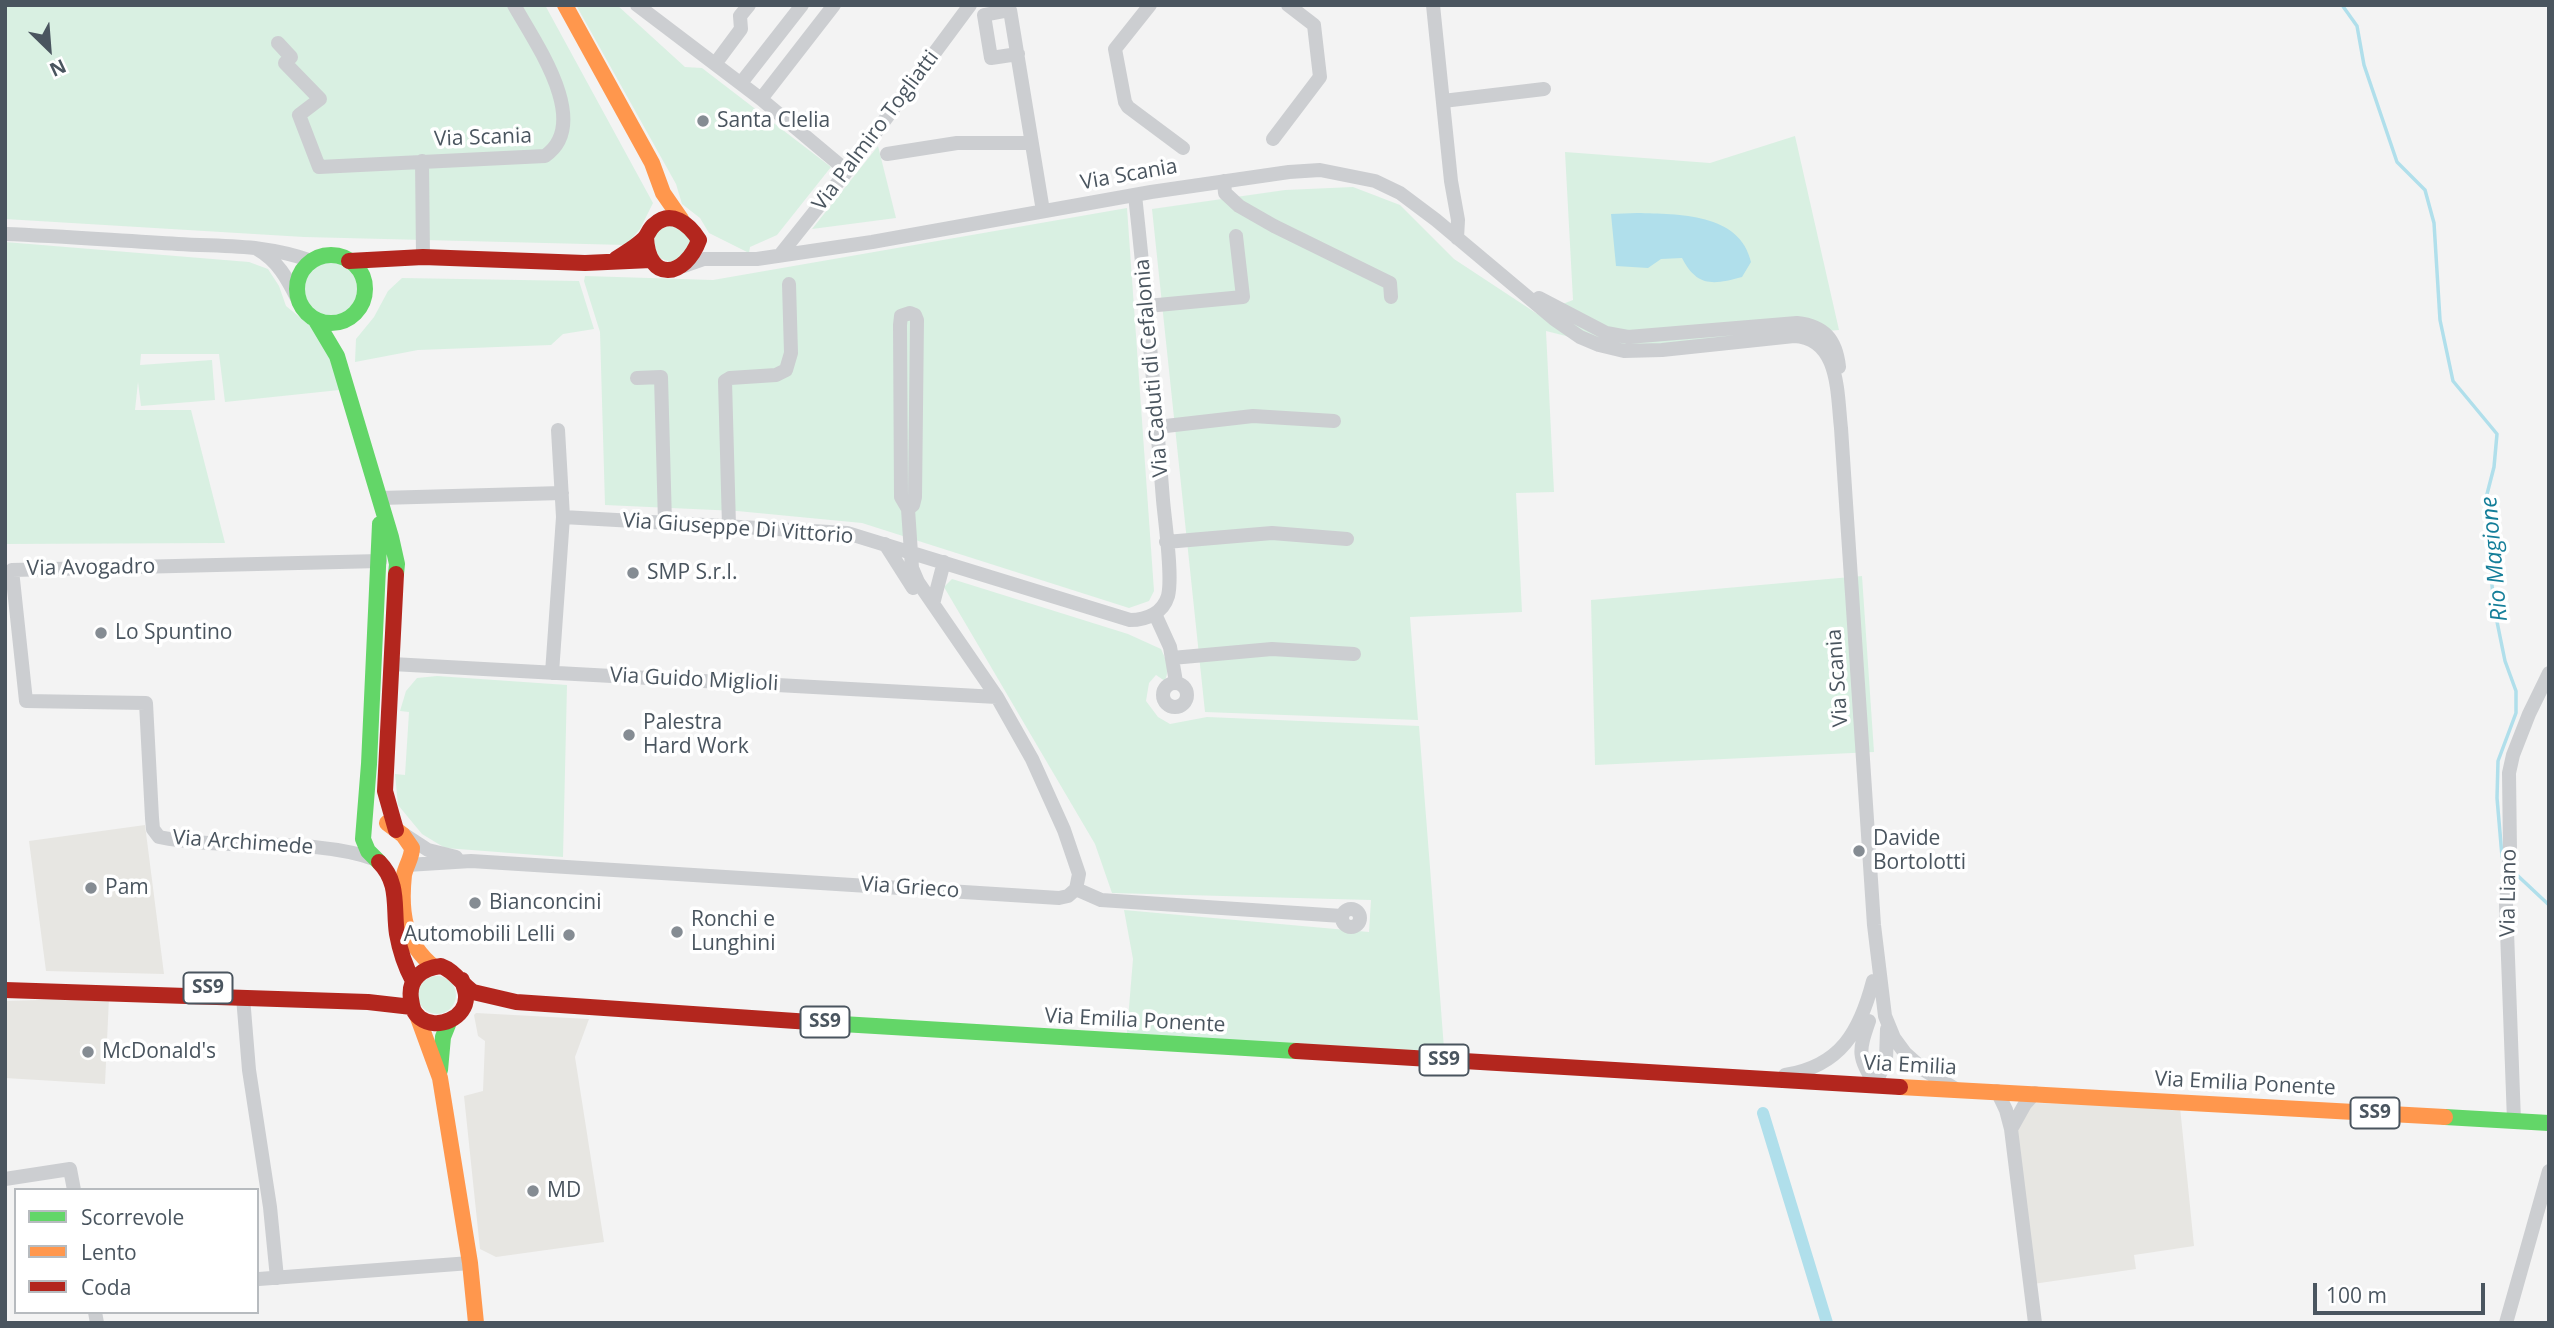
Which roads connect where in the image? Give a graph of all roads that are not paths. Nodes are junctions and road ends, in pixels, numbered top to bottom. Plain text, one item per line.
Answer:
1 (514, 5) edge
2 (565, 5) edge
3 (636, 5) edge
4 (749, 5) edge
5 (802, 5) edge
6 (834, 5) edge
7 (1150, 5) edge
8 (1288, 5) edge
9 (1433, 5) edge
10 (967, 6) edge
11 (278, 43) dead end
12 (1018, 54) dead end
13 (715, 64) junction
14 (741, 83) junction
15 (1544, 89) dead end
16 (761, 99) junction
17 (1443, 101) junction
18 (1273, 139) dead end
19 (1032, 143) junction
20 (1183, 148) dead end
21 (887, 154) dead end
22 (422, 161) junction
23 (847, 171) junction
24 (1224, 181) junction
25 (1451, 181) junction
26 (663, 193) junction
27 (1135, 195) junction
28 (1043, 211) junction
29 (681, 219) junction
30 (1436, 220) junction
31 (651, 230) junction
32 (5, 234) edge
33 (1236, 236) dead end
34 (1457, 238) junction
35 (699, 240) junction
36 (269, 253) junction
37 (780, 255) junction
38 (423, 257) junction
39 (726, 257) junction
40 (405, 258) junction
41 (651, 260) junction
42 (312, 261) junction
43 (349, 261) junction
44 (612, 261) junction
45 (684, 267) junction
46 (789, 284) dead end
47 (1391, 297) dead end
48 (363, 299) junction
49 (298, 300) junction
50 (1147, 306) junction
51 (349, 317) junction
52 (315, 319) junction
53 (344, 378) junction
54 (637, 378) dead end
55 (1334, 421) dead end
56 (1157, 426) junction
57 (558, 430) dead end
58 (562, 493) junction
59 (380, 498) junction
60 (908, 509) junction
61 (563, 517) junction
62 (665, 523) junction
63 (729, 526) junction
64 (1346, 539) dead end
65 (1166, 542) junction
66 (885, 544) junction
67 (910, 552) junction
68 (380, 561) junction
69 (944, 562) junction
70 (933, 604) junction
71 (1155, 614) junction
72 (1354, 654) dead end
73 (1172, 658) junction
74 (374, 663) junction
75 (391, 664) junction
76 (552, 673) junction
77 (2549, 673) edge
78 (1176, 682) dead end
79 (997, 696) junction
80 (146, 703) joint
81 (397, 830) junction
82 (363, 836) junction
83 (320, 849) junction
84 (471, 861) junction
85 (382, 864) junction
86 (407, 865) junction
87 (1076, 889) junction
88 (1342, 916) dead end
89 (1874, 925) junction
90 (434, 967) junction
91 (462, 980) junction
92 (1872, 981) junction
93 (412, 984) junction
94 (5, 988) edge
95 (243, 997) junction
96 (516, 1002) junction
97 (408, 1009) junction
98 (463, 1009) junction
99 (1885, 1016) junction
100 (449, 1022) junction
101 (440, 1078) junction
102 (1753, 1079) junction
103 (1875, 1085) junction
104 (1956, 1089) junction
105 (1997, 1091) junction
106 (2035, 1093) junction
107 (2065, 1095) joint
108 (2514, 1121) junction
109 (2549, 1123) edge
110 (2011, 1129) junction
111 (2549, 1171) edge
112 (5, 1179) edge
113 (74, 1188) edge
114 (470, 1263) junction
115 (277, 1278) junction
116 (259, 1279) edge
117 (476, 1323) edge
118 (2035, 1323) edge
119 (2506, 1323) edge

1 - 22 street, Via Scania
2 - 26 main road
3 - 13 street
4 - 13 street
5 - 14 street
6 - 16 street
7 - 20 street
8 - 18 street
9 - 17 street
10 - 23 street, Via Palmiro Togliatti
11 - 22 street, Via Scania
12 - 19 street
13 - 14 street
14 - 16 street
15 - 17 street
16 - 23 street
17 - 25 street
19 - 21 street
19 - 28 street
22 - 38 street, Via Scania
23 - 37 street, Via Palmiro Togliatti
24 - 27 street, Via Scania
24 - 30 street, Via Scania
24 - 47 street
25 - 30 street
25 - 34 street
26 - 29 main road
26 - 31 main road
27 - 28 street, Via Scania
27 - 50 street, Via Caduti di Cefalonia
28 - 37 street, Via Scania
29 - 31 main road
29 - 35 main road
30 - 34 street, Via Scania
31 - 41 main road
31 - 44 main road
32 - 36 street, Via Scania
33 - 50 street
34 - 89 street, Via Scania
35 - 39 street
35 - 45 main road
36 - 42 street, Via Scania
36 - 49 street, Via Scania
37 - 39 street, Via Scania
38 - 40 main road, Via Scania
38 - 44 main road, Via Scania
39 - 45 street, Via Scania
40 - 43 main road, Via Scania
40 - 48 main road
41 - 44 main road, Via Scania
41 - 45 main road, Via Scania
42 - 43 main road, Via Scania
42 - 49 main road
43 - 48 main road
46 - 63 street
48 - 51 main road
49 - 52 main road, Via Scania
50 - 56 street, Via Caduti di Cefalonia
51 - 52 main road
51 - 53 main road
52 - 53 main road, Via Scania
53 - 59 main road
54 - 62 street
55 - 56 street
56 - 65 street, Via Caduti di Cefalonia
57 - 58 street
58 - 59 street
58 - 61 street
59 - 68 main road
59 - 75 main road
60 - 60 street
60 - 67 street
61 - 62 street, Via Giuseppe Di Vittorio
61 - 76 street
62 - 63 street, Via Giuseppe Di Vittorio
63 - 66 street, Via Giuseppe Di Vittorio
64 - 65 street
65 - 71 street, Via Caduti di Cefalonia
66 - 67 street, Via Giuseppe Di Vittorio
66 - 70 street
67 - 69 street, Via Giuseppe Di Vittorio
67 - 70 street
68 - 74 main road
68 - 80 street, Via Avogadro
69 - 70 street
69 - 71 street, Via Giuseppe Di Vittorio
70 - 79 street
71 - 73 street
72 - 73 street
73 - 78 street
74 - 75 main road
74 - 82 main road
75 - 76 street, Via Guido Miglioli
75 - 81 main road
76 - 79 street, Via Guido Miglioli
77 - 108 street, Via Liano
79 - 87 street
80 - 83 street, Via Archimede
81 - 82 main road
81 - 84 street
81 - 86 main road
82 - 83 street
82 - 85 main road
83 - 85 street, Via Archimede
84 - 86 street
84 - 87 street, Via Grieco
85 - 86 main road
85 - 93 main road
86 - 90 main road
87 - 88 street
89 - 92 street, Via Scania
89 - 99 street, Via Scania
90 - 91 main road
90 - 93 main road
91 - 96 main road, SS9
91 - 98 main road
92 - 102 street, Via Scania
92 - 103 street, Via Scania
93 - 94 main road, SS9
93 - 97 main road
94 - 95 main road, SS9
95 - 97 main road, SS9
95 - 115 street
96 - 98 main road, SS9
96 - 102 main road, Via Emilia Ponente / SS9
97 - 100 main road
97 - 101 main road
98 - 100 main road
99 - 103 street, Via Scania
99 - 104 street, Via Scania
100 - 101 main road
101 - 114 main road
102 - 103 main road, Via Emilia / SS9
103 - 104 main road, Via Emilia / SS9
104 - 105 main road, Via Emilia / SS9
105 - 106 main road, Via Emilia / SS9
105 - 110 street
106 - 107 main road, Via Emilia / SS9
106 - 110 street
107 - 108 main road, Via Emilia Ponente / SS9
108 - 109 main road, Via Emilia Ponente / SS9
110 - 118 street
111 - 119 street
112 - 113 street
114 - 115 street
114 - 117 main road
115 - 116 street

